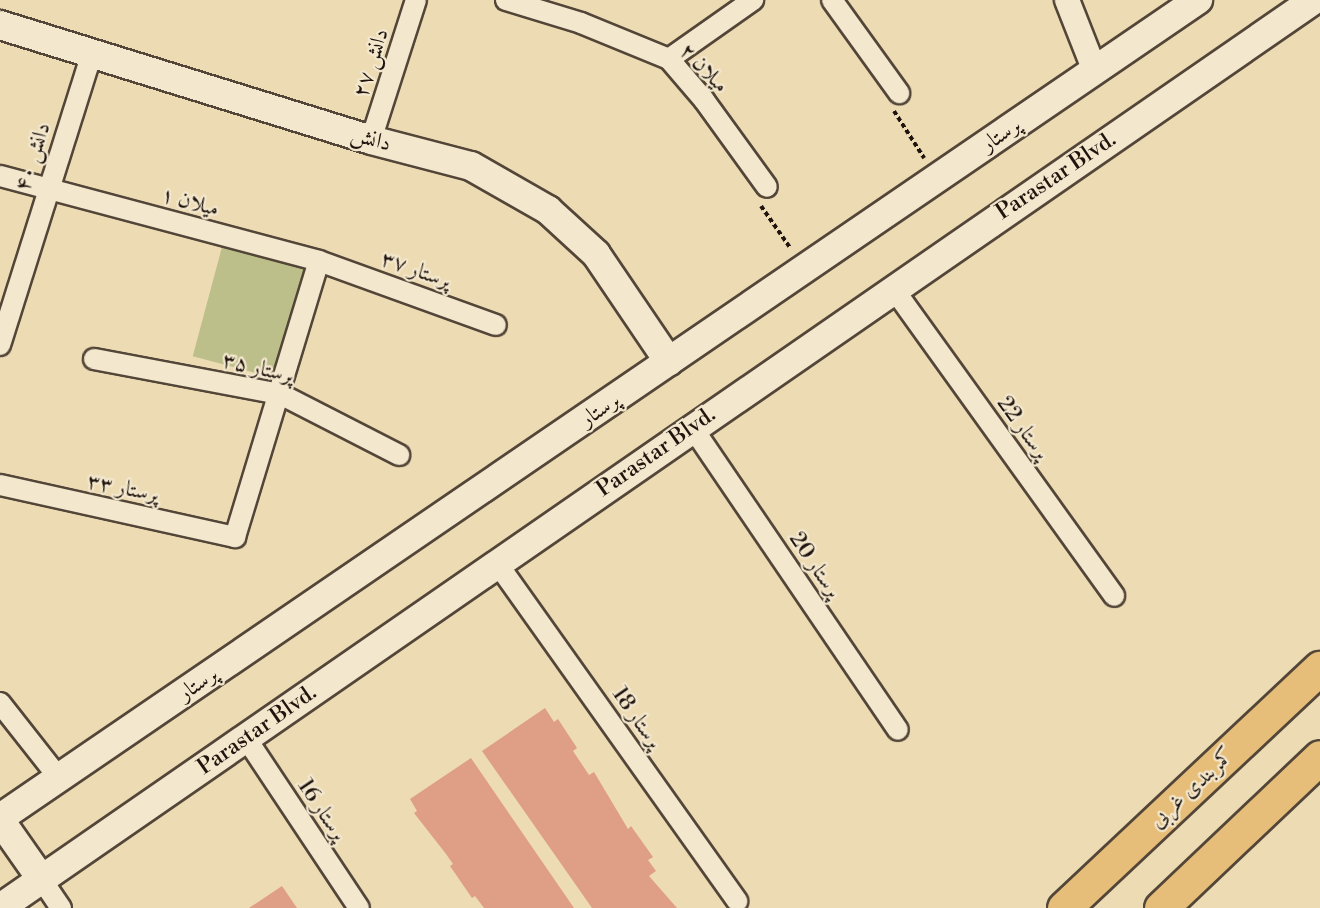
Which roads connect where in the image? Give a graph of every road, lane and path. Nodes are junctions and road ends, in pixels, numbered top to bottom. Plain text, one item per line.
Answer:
1 (416, 0) edge
2 (506, 0) edge
3 (753, 0) edge
4 (832, 0) edge
5 (1067, 0) edge
6 (1198, 0) edge
7 (1314, 0) edge
8 (0, 25) edge
9 (92, 54) junction
10 (669, 59) junction
11 (1095, 71) junction
12 (899, 93) joint
13 (371, 140) junction
14 (0, 176) edge
15 (938, 178) junction
16 (767, 187) joint
17 (48, 189) junction
18 (319, 261) junction
19 (805, 269) junction
20 (893, 288) junction
21 (496, 325) dead end
22 (0, 345) edge
23 (94, 359) dead end
24 (669, 362) junction
25 (280, 394) junction
26 (692, 427) junction
27 (399, 455) dead end
28 (0, 485) edge
29 (497, 562) junction
30 (1114, 596) dead end
31 (1320, 668) edge
32 (0, 703) edge
33 (898, 730) dead end
34 (246, 738) junction
35 (1320, 758) edge
36 (59, 778) junction
37 (0, 819) edge
38 (42, 880) junction
39 (737, 901) dead end
40 (0, 908) edge
41 (61, 908) edge
42 (359, 908) edge
43 (1064, 908) edge
44 (1161, 908) edge

1 - 13 street, دانش ۲۷
2 - 10 street, میلان ۲
3 - 10 street
4 - 12 street
5 - 11 street
6 - 11 main road, پرستار
7 - 20 main road, Parastar Blvd.
8 - 9 main road, دانش
9 - 13 main road, دانش
9 - 17 street, دانش ۴۰
10 - 16 street, میلان ۲
11 - 15 main road, پرستار
12 - 15 path
13 - 24 main road, دانش
14 - 17 street
15 - 19 main road, پرستار
16 - 19 path
17 - 18 street, میلان ۱
17 - 22 street, دانش ۴۰
18 - 21 street, پرستار ۳۷
18 - 25 street
19 - 24 main road, پرستار
20 - 26 main road, Parastar Blvd.
20 - 30 street, پرستار 22
23 - 25 street, پرستار ۳۵
24 - 36 main road, پرستار
25 - 27 street, پرستار ۳۵
25 - 28 street, پرستار ۳۳
26 - 29 main road, Parastar Blvd.
26 - 33 street, پرستار 20
29 - 34 main road, Parastar Blvd.
29 - 39 street, پرستار 18
31 - 43 highway, کمربندی غربی
32 - 36 street
34 - 38 main road, Parastar Blvd.
34 - 42 street, پرستار 16
35 - 44 highway
36 - 37 main road, پرستار
37 - 38 main road
38 - 40 main road, Parastar Blvd.
38 - 41 street

